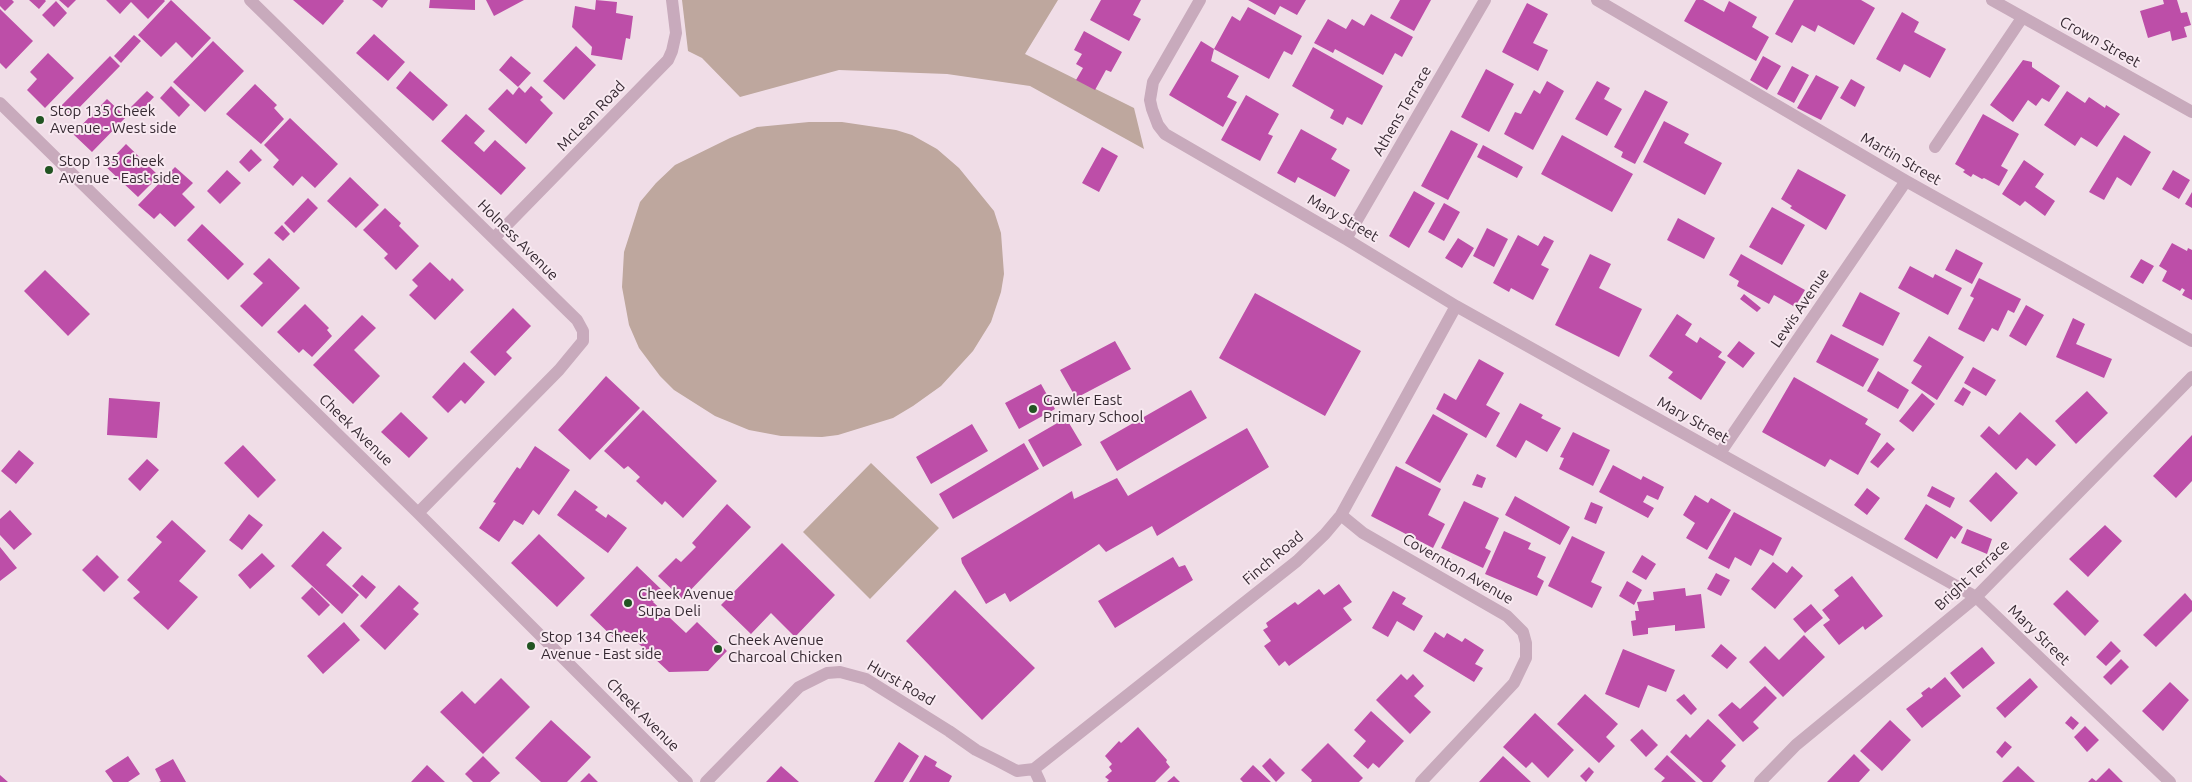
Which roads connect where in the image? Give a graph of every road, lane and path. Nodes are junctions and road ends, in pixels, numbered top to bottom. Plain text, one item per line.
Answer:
1 (250, 0) edge
2 (672, 0) edge
3 (1200, 0) edge
4 (1485, 0) edge
5 (1596, 0) edge
6 (1992, 0) edge
7 (2022, 18) junction
8 (0, 103) edge
9 (2192, 112) edge
10 (1935, 147) dead end
11 (1906, 181) junction
12 (494, 238) junction
13 (1346, 239) junction
14 (1456, 306) junction
15 (2192, 341) edge
16 (2192, 377) edge
17 (1720, 453) junction
18 (418, 513) junction
19 (1341, 515) junction
20 (1976, 597) junction
21 (1034, 769) junction
22 (687, 782) edge
23 (706, 782) edge
24 (1040, 782) edge
25 (1421, 782) edge
26 (1760, 782) edge
27 (2170, 782) edge

1 - 12 street, Holness Avenue
2 - 12 street, McLean Road
3 - 13 street, Mary Street
4 - 13 street, Athens Terrace
5 - 11 street, Martin Street
6 - 7 street, Crown Street
7 - 9 street, Crown Street
7 - 10 street
8 - 18 street, Cheek Avenue
11 - 15 street, Martin Street
11 - 17 street, Lewis Avenue
12 - 18 street, Holness Avenue
13 - 14 street, Mary Street
14 - 17 street, Mary Street
14 - 19 street, Finch Road
16 - 20 street, Bright Terrace
17 - 20 street, Mary Street
18 - 22 street, Cheek Avenue
19 - 21 street, Finch Road
19 - 25 street, Covernton Avenue
20 - 26 street, Bright Terrace
20 - 27 street, Mary Street
21 - 23 street, Hurst Road
21 - 24 street

